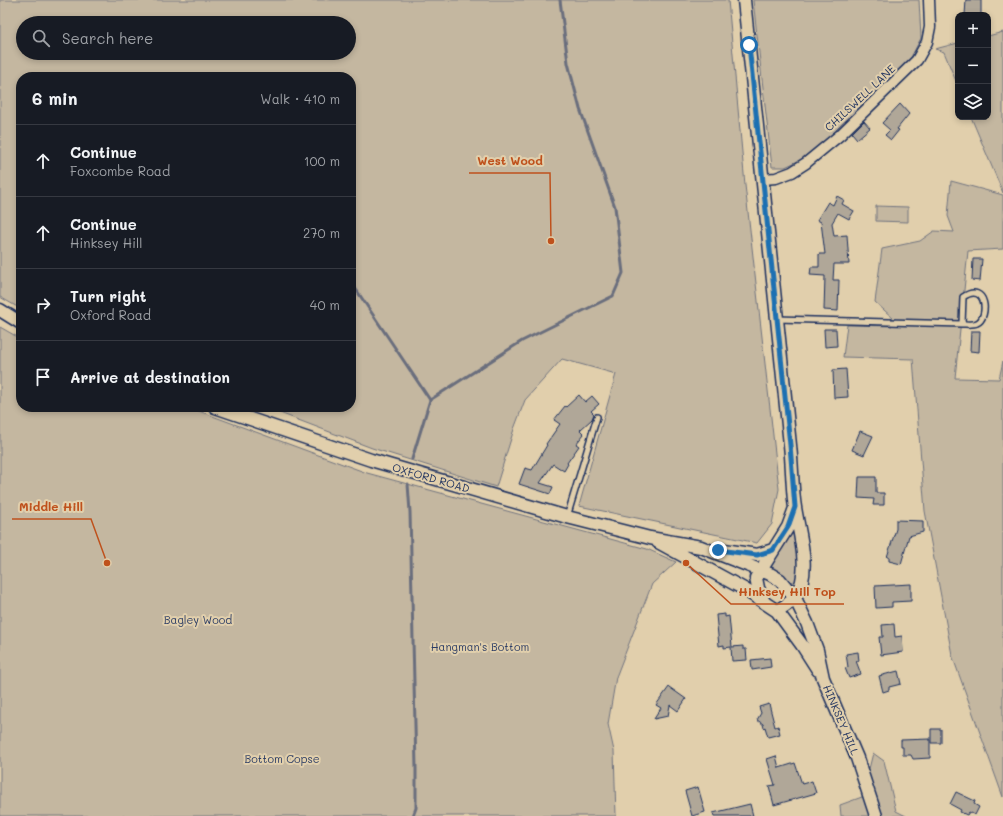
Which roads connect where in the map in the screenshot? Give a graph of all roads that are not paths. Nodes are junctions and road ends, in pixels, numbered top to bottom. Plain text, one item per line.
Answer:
1 (744, 0) edge
2 (929, 0) edge
3 (763, 179) junction
4 (0, 310) edge
5 (777, 319) junction
6 (16, 320) edge
7 (962, 324) junction
8 (230, 412) edge
9 (597, 417) dead end
10 (795, 507) junction
11 (567, 516) junction
12 (650, 538) junction
13 (701, 547) junction
14 (773, 550) junction
15 (760, 570) junction
16 (795, 598) junction
17 (765, 602) junction
18 (777, 611) junction
19 (807, 623) joint
20 (823, 678) junction
21 (876, 816) edge

1 - 3 street
2 - 3 street, CHILSWELL LANE
3 - 5 street
4 - 6 street
5 - 7 lane
5 - 10 street
7 - 7 lane
8 - 11 street, OXFORD ROAD
9 - 11 lane
10 - 14 street
10 - 16 street
11 - 12 street, OXFORD ROAD
12 - 13 street, OXFORD ROAD
12 - 17 street, OXFORD ROAD
13 - 14 street, OXFORD ROAD
13 - 15 street, OXFORD ROAD
14 - 15 street
15 - 16 street, OXFORD ROAD
15 - 17 street
16 - 18 street
16 - 19 street, OXFORD ROAD
17 - 18 street, OXFORD ROAD
18 - 20 street, OXFORD ROAD
19 - 20 street, HINKSEY HILL
20 - 21 street, HINKSEY HILL

